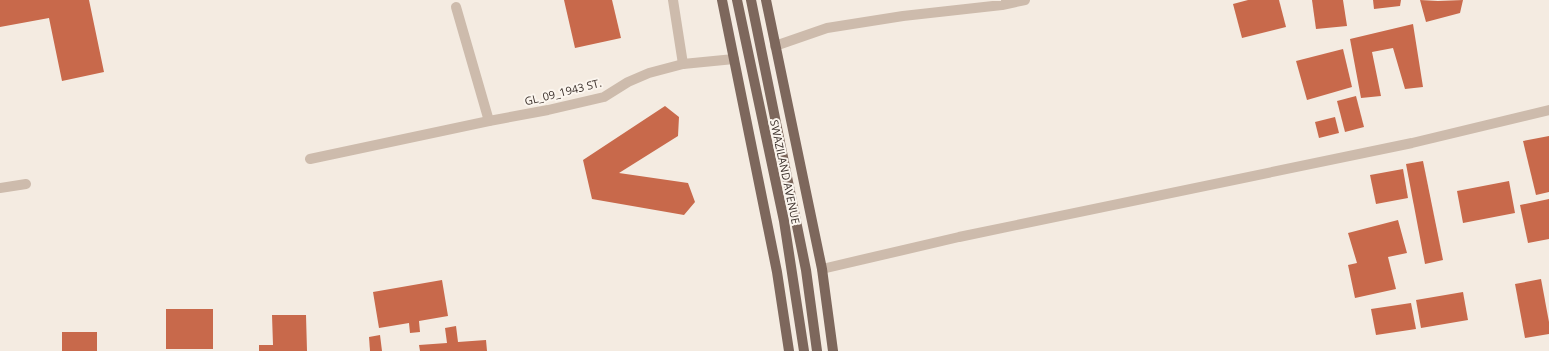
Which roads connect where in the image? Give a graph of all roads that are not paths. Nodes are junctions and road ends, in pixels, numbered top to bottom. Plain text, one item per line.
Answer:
1 (673, 0) edge
2 (722, 0) edge
3 (737, 0) edge
4 (751, 0) edge
5 (766, 0) edge
6 (1025, 0) edge
7 (456, 7) dead end
8 (775, 46) junction
9 (734, 59) junction
10 (683, 64) junction
11 (1549, 110) edge
12 (489, 121) junction
13 (310, 160) dead end
14 (26, 184) dead end
15 (0, 188) edge
16 (822, 269) junction
17 (789, 351) edge
18 (804, 351) edge
19 (817, 351) edge
20 (833, 351) edge

1 - 10 street
2 - 9 main road
3 - 18 main road, SWAZILAND AVENUE
4 - 19 main road, SWAZILAND AVENUE
5 - 8 main road
6 - 8 street
7 - 12 street
8 - 16 main road
9 - 10 street, GL_09_1943 ST.
9 - 17 main road
10 - 12 street, GL_09_1943 ST.
11 - 16 street
12 - 13 street, GL_09_1943 ST.
14 - 15 street
16 - 20 main road

